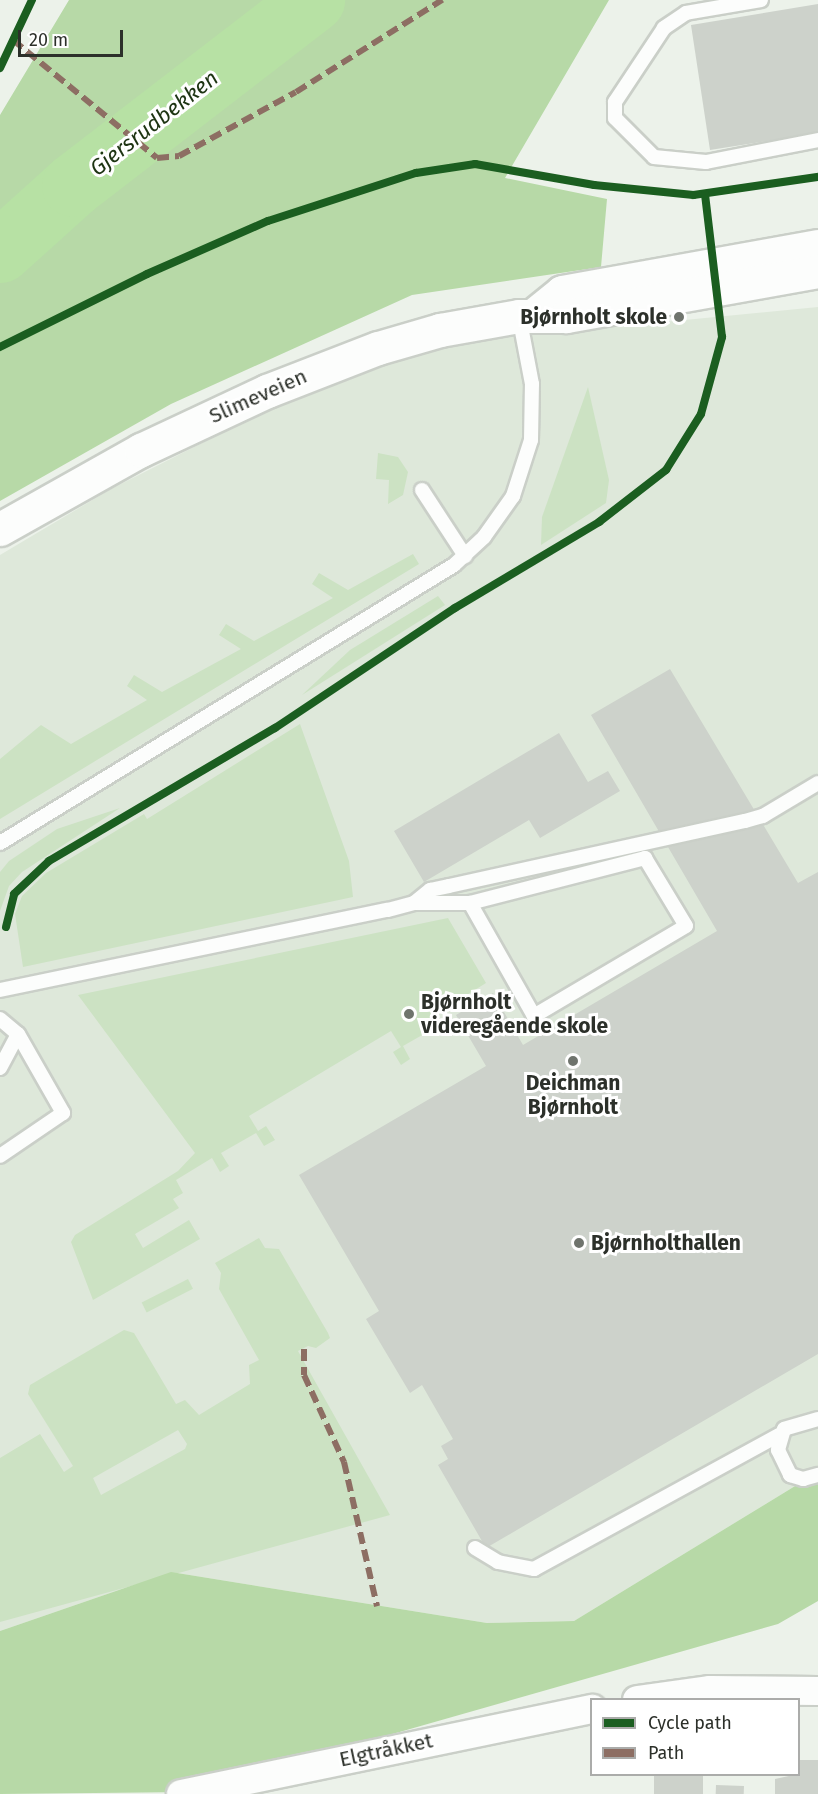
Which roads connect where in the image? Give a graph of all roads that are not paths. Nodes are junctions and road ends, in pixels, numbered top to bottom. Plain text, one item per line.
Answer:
1 (761, 0) edge
2 (818, 140) edge
3 (818, 246) edge
4 (818, 271) edge
5 (527, 315) junction
6 (422, 490) dead end
7 (0, 529) edge
8 (465, 556) junction
9 (818, 783) edge
10 (0, 843) edge
11 (414, 903) junction
12 (470, 903) junction
13 (0, 990) edge
14 (0, 1018) edge
15 (18, 1034) junction
16 (0, 1068) edge
17 (0, 1156) edge
18 (818, 1419) edge
19 (779, 1435) junction
20 (818, 1475) edge
21 (475, 1548) dead end
22 (818, 1691) edge
23 (652, 1698) edge
24 (590, 1708) edge
25 (182, 1794) edge

1 - 2 lane
3 - 5 street, Slimeveien
4 - 5 street, Slimeveien
5 - 7 street, Slimeveien
5 - 8 lane
6 - 8 lane
8 - 10 lane
9 - 11 lane
11 - 12 lane
11 - 13 lane
12 - 12 lane
14 - 15 lane
15 - 16 lane
15 - 17 lane
18 - 19 lane
19 - 20 lane
19 - 21 lane
22 - 23 street
24 - 25 street, Elgtråkket

